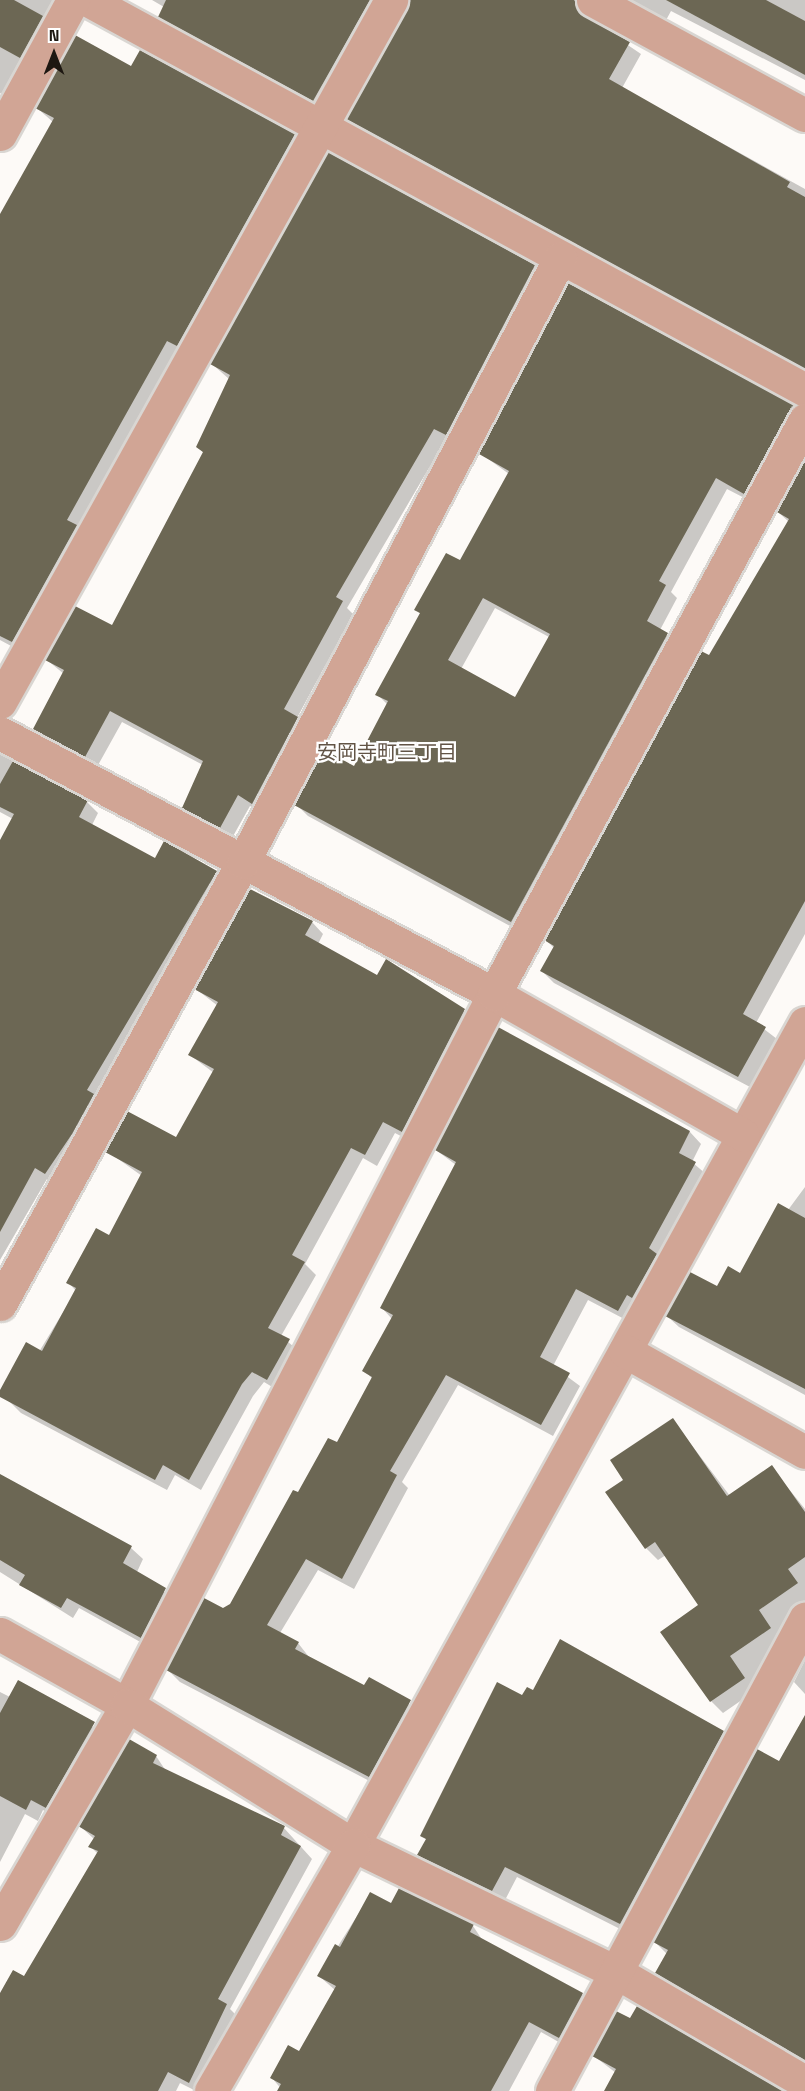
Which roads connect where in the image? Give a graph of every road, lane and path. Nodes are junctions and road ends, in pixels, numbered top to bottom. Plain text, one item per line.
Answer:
1 (74, 0) edge
2 (88, 0) edge
3 (391, 0) edge
4 (592, 0) edge
5 (805, 115) edge
6 (320, 128) junction
7 (0, 134) edge
8 (560, 258) junction
9 (805, 390) edge
10 (805, 420) edge
11 (0, 702) edge
12 (0, 733) edge
13 (243, 862) junction
14 (494, 994) junction
15 (805, 1023) edge
16 (743, 1135) junction
17 (0, 1304) edge
18 (625, 1351) junction
19 (805, 1452) edge
20 (805, 1619) edge
21 (0, 1634) edge
22 (127, 1705) junction
23 (353, 1845) junction
24 (0, 1924) edge
25 (616, 1972) junction
26 (805, 2082) edge
27 (211, 2091) edge
28 (552, 2091) edge

1 - 7 street
2 - 6 street
3 - 6 street
4 - 5 street
6 - 8 street
6 - 11 street
8 - 9 street
8 - 13 street
10 - 14 street
12 - 13 street
13 - 14 street
13 - 17 street
14 - 16 street
14 - 22 street
15 - 16 street
16 - 18 street
18 - 19 street
18 - 23 street
20 - 25 street
21 - 22 street
22 - 23 street
22 - 24 street
23 - 25 street
23 - 27 street
25 - 26 street
25 - 28 street

